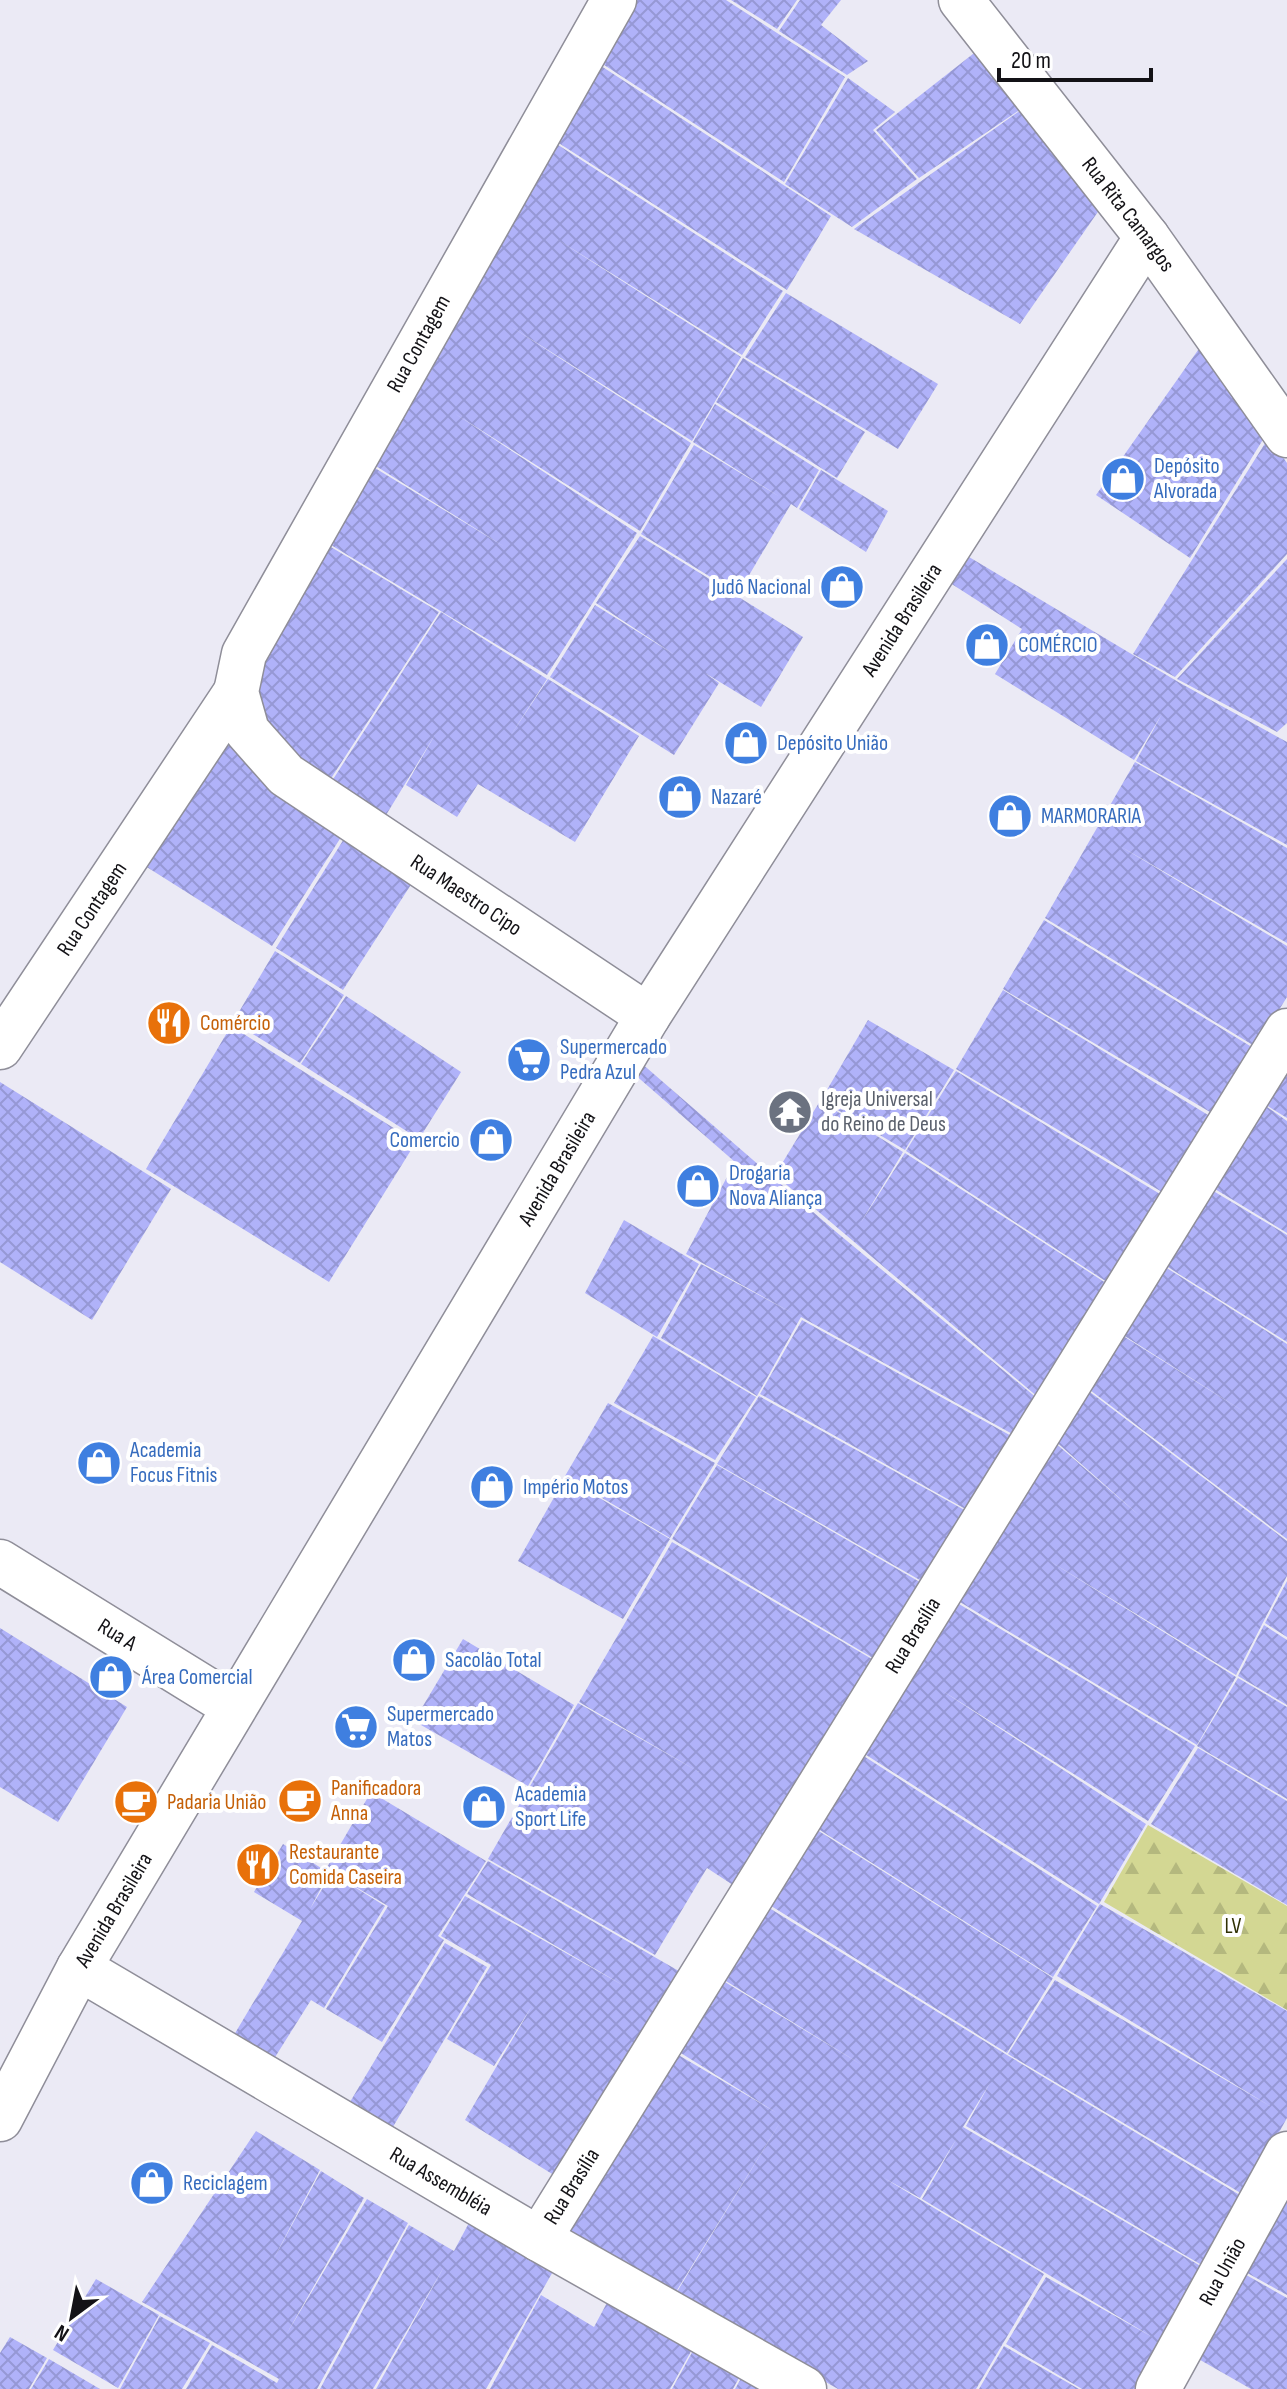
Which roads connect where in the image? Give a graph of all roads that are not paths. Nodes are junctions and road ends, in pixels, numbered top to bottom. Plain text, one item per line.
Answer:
1 (614, 0) edge
2 (961, 0) edge
3 (1147, 237) junction
4 (1287, 435) edge
5 (236, 692) junction
6 (286, 775) joint
7 (648, 1016) junction
8 (1287, 1031) edge
9 (0, 1047) edge
10 (0, 1562) edge
11 (233, 1706) junction
12 (79, 1968) junction
13 (0, 2119) edge
14 (1287, 2154) edge
15 (539, 2239) junction
16 (804, 2389) edge
17 (1158, 2389) edge

1 - 5 street, Rua Contagem
2 - 3 street, Rua Rita Camargos
3 - 4 street, Rua Rita Camargos
3 - 7 street, Avenida Brasileira
5 - 6 street, Rua Contagem
5 - 9 street, Rua Contagem
6 - 7 street, Rua Maestro Cipo
7 - 11 street, Avenida Brasileira
8 - 15 street, Rua Brasília
10 - 11 street, Rua A
11 - 12 street, Avenida Brasileira
12 - 13 street, Avenida Brasileira
12 - 15 street, Rua Assembléia
14 - 17 street, Rua União
15 - 16 street, Rua Assembléia

